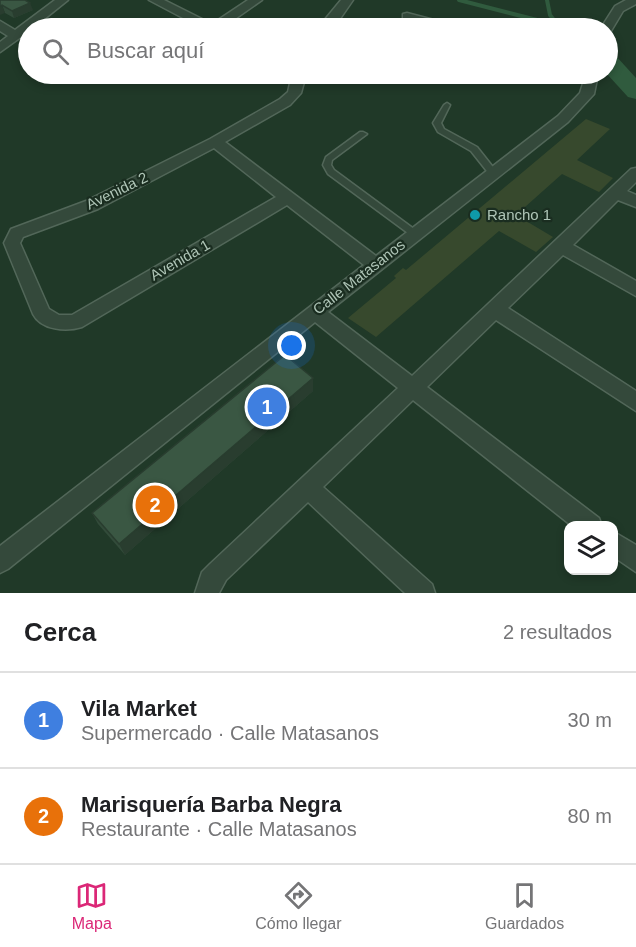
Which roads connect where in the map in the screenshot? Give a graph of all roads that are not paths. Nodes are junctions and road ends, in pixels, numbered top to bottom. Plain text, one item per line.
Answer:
1 (62, 0) edge
2 (155, 0) edge
3 (256, 0) edge
4 (348, 0) edge
5 (634, 2) edge
6 (407, 17) dead end
7 (39, 18) edge
8 (190, 18) edge
9 (229, 18) edge
10 (333, 18) edge
11 (411, 18) edge
12 (613, 18) edge
13 (0, 25) edge
14 (16, 36) joint
15 (0, 48) edge
16 (293, 84) edge
17 (588, 84) edge
18 (447, 105) dead end
19 (363, 134) dead end
20 (214, 142) junction
21 (493, 173) junction
22 (636, 173) edge
23 (616, 192) junction
24 (286, 198) junction
25 (636, 202) edge
26 (415, 234) junction
27 (562, 246) junction
28 (375, 265) junction
29 (636, 289) edge
30 (496, 310) junction
31 (315, 312) junction
32 (75, 322) joint
33 (412, 387) junction
34 (636, 402) edge
35 (308, 487) junction
36 (586, 521) edge
37 (618, 546) edge
38 (636, 560) edge
39 (0, 561) edge
40 (207, 593) edge
41 (423, 593) edge

1 - 7 street
2 - 8 street
3 - 9 street
4 - 10 street
5 - 12 street
6 - 11 street
13 - 14 street
14 - 15 street
16 - 20 street, Avenida 2
17 - 21 street, Calle Matasanos
18 - 21 lane
19 - 26 lane
20 - 24 street
20 - 32 street, Avenida 2
21 - 26 street, Calle Matasanos
22 - 23 street
23 - 25 street
23 - 27 street
24 - 28 street
24 - 32 street, Avenida 1
26 - 28 street, Calle Matasanos
27 - 29 street
27 - 30 street
28 - 31 street, Calle Matasanos
30 - 33 street
30 - 34 street
31 - 33 street
31 - 39 street, Calle Matasanos
33 - 35 street
33 - 36 street
35 - 40 street
35 - 41 street
37 - 38 street

